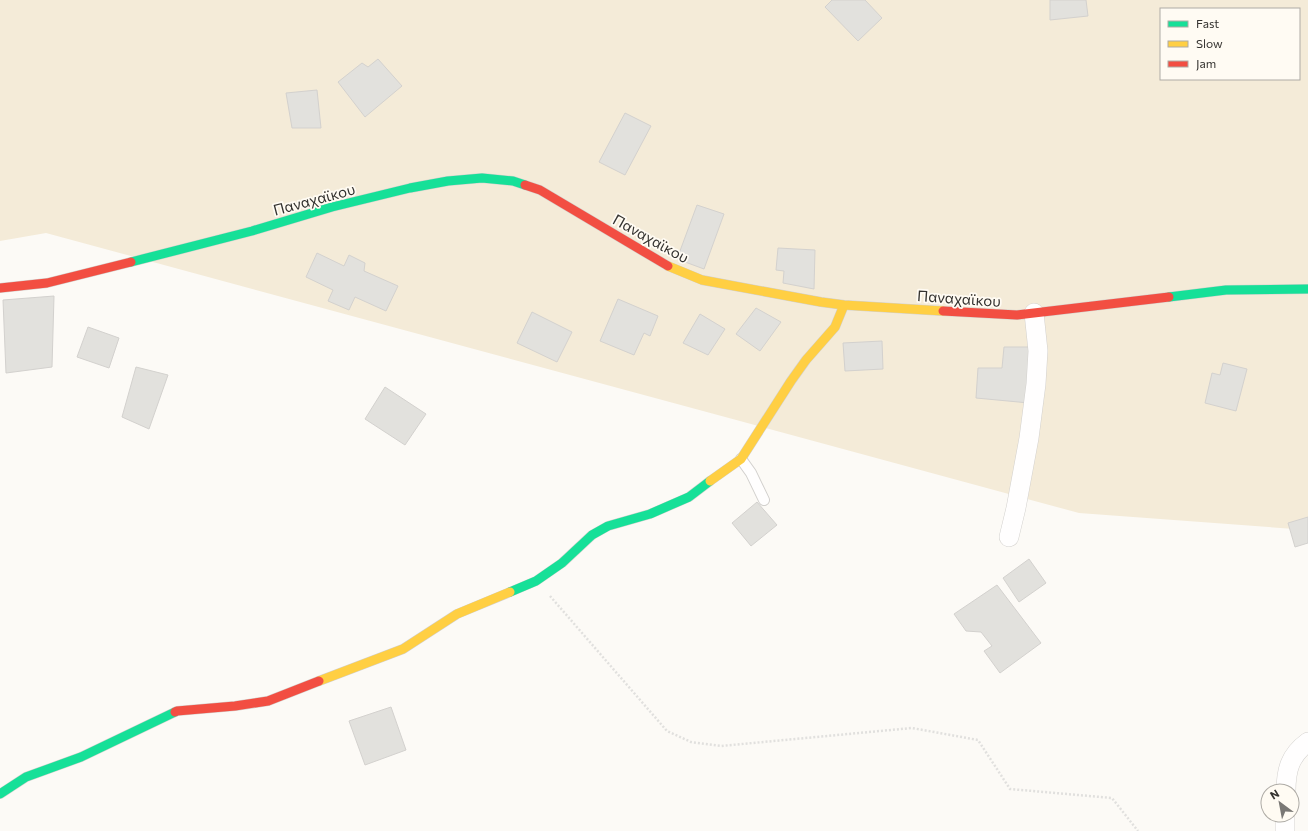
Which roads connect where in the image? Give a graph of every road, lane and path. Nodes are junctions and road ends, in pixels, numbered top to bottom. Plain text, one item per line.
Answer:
1 (0, 288) edge
2 (1308, 289) edge
3 (844, 305) junction
4 (1034, 313) junction
5 (741, 459) junction
6 (764, 500) dead end
7 (1009, 537) dead end
8 (536, 581) junction
9 (1308, 742) edge
10 (1286, 783) edge
11 (0, 794) edge
12 (1138, 831) edge

1 - 3 street, Παναχαϊκου
2 - 4 street, Παναχαϊκου
3 - 4 street, Παναχαϊκου
3 - 5 street
4 - 7 street
5 - 6 lane
5 - 8 street
8 - 11 street
8 - 12 path
9 - 10 street

